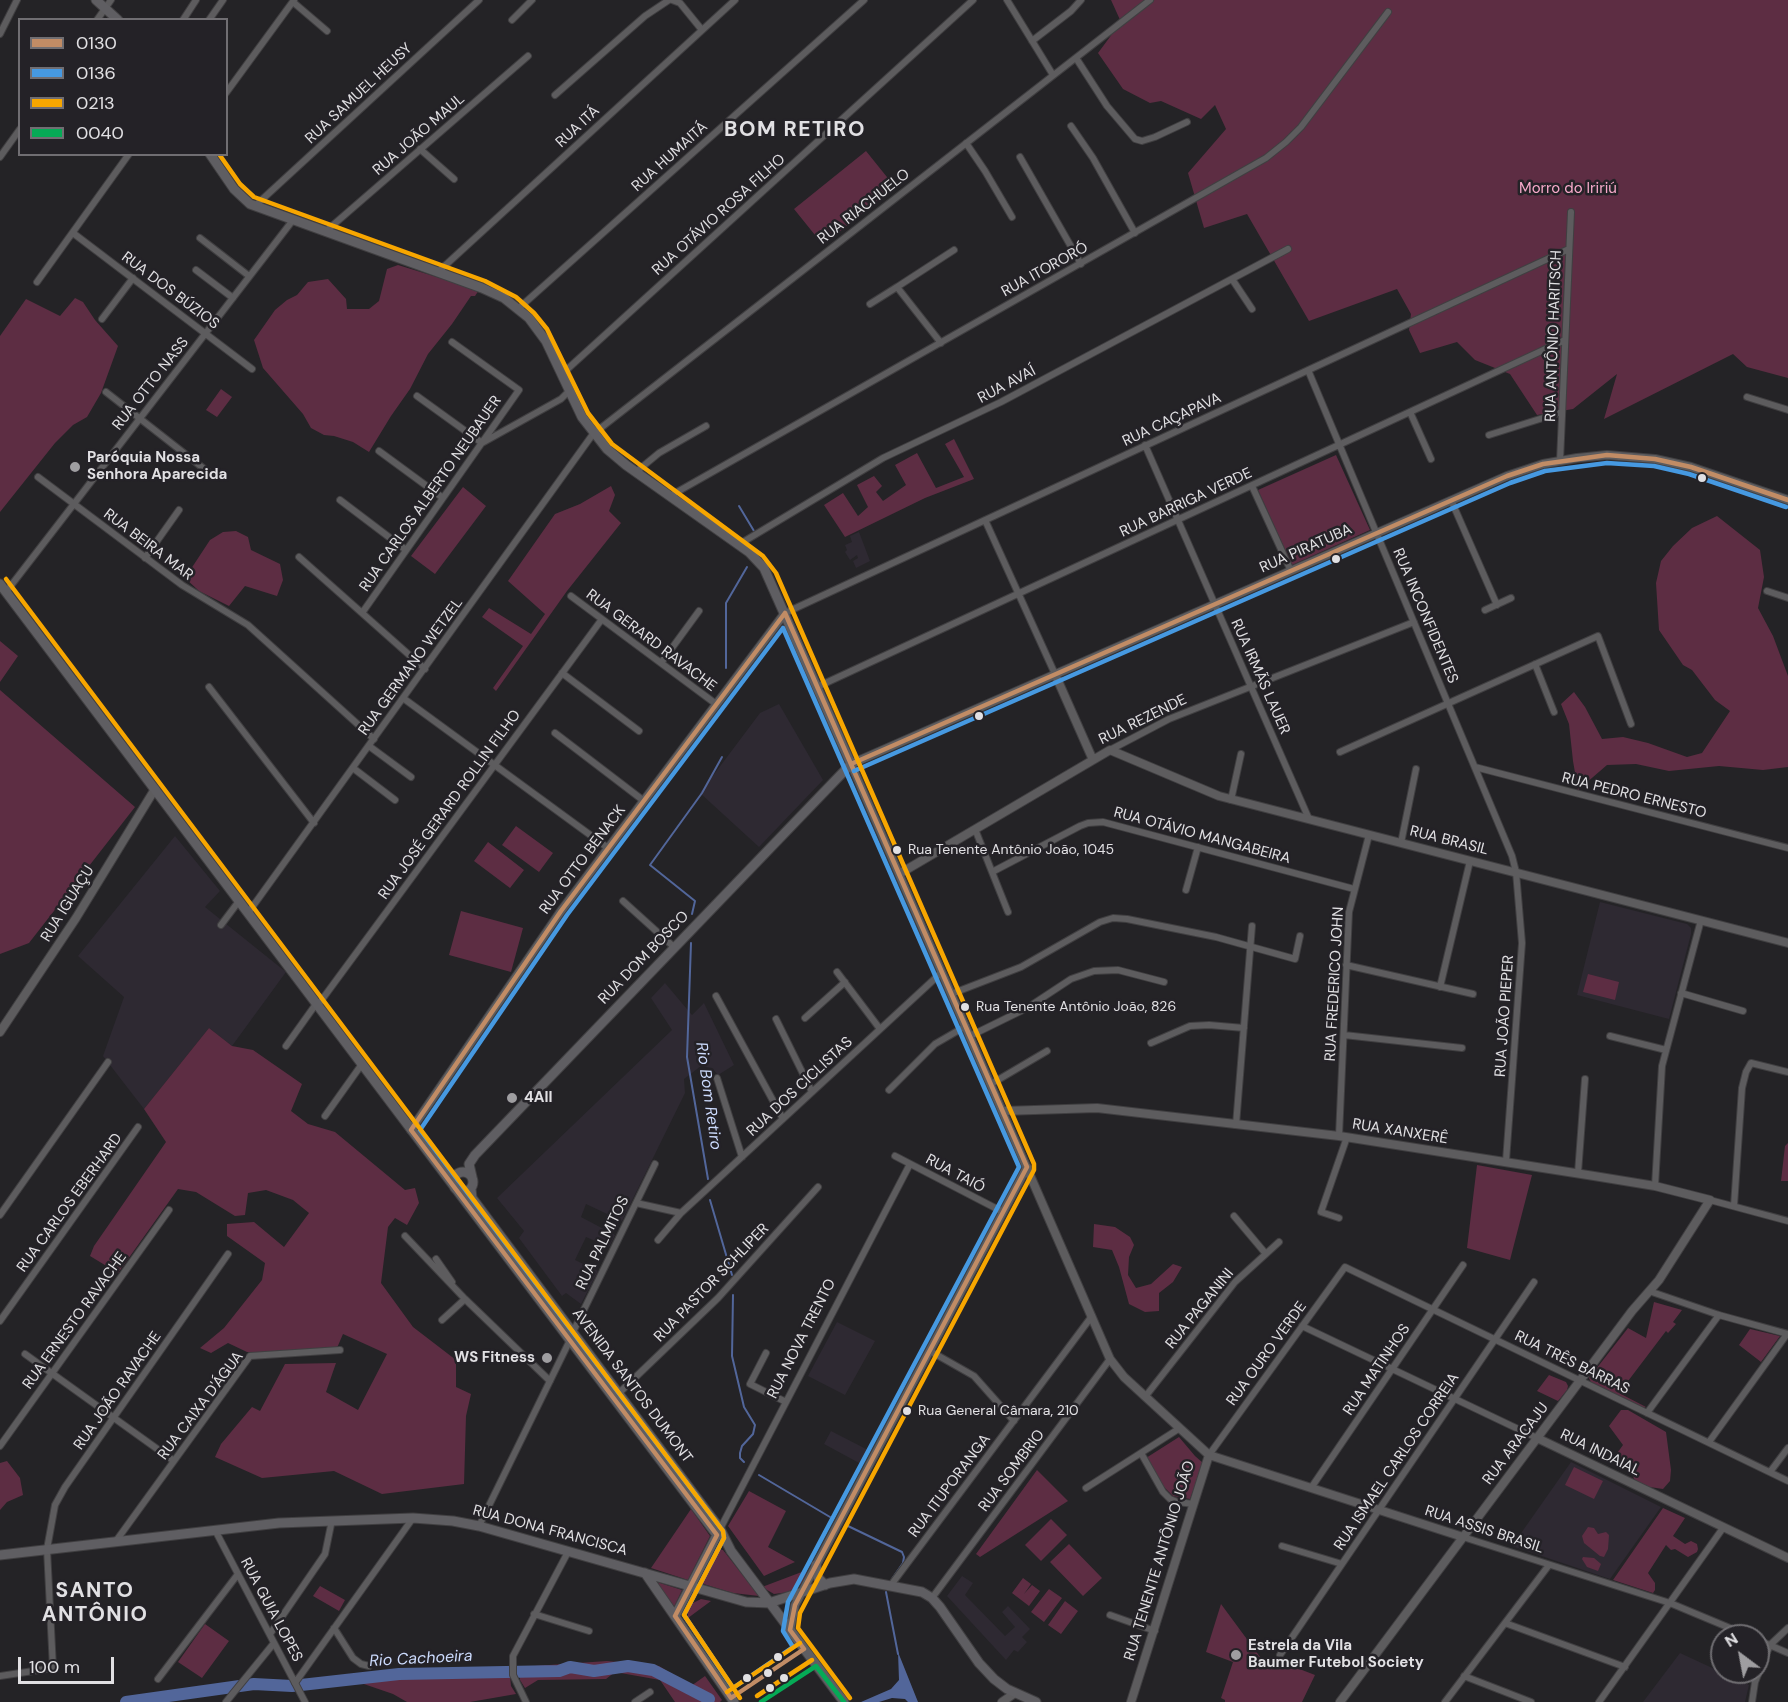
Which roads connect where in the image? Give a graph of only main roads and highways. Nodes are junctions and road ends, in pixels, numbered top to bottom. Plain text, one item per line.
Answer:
1 (96, 0) edge
2 (108, 3) edge
3 (117, 18) edge
4 (211, 156) edge
5 (3, 588) edge
6 (851, 764) joint
7 (472, 1177) junction
8 (456, 1189) junction
9 (471, 1189) junction
10 (571, 1336) junction
11 (717, 1535) junction
12 (731, 1551) junction
13 (0, 1555) edge
14 (816, 1565) road end
15 (645, 1573) junction
16 (825, 1585) junction
17 (690, 1586) junction
18 (769, 1603) junction
19 (675, 1616) junction
20 (734, 1702) edge
21 (844, 1702) edge
22 (1036, 1702) edge

1 - 2 main road
2 - 3 main road
4 - 6 main road, RUA TENENTE ANTÔNIO JOÃO
5 - 8 main road, AVENIDA SANTOS DUMONT
6 - 7 main road, RUA DOM BOSCO
7 - 8 main road
7 - 9 main road
8 - 9 main road
8 - 10 main road, AVENIDA SANTOS DUMONT
9 - 10 main road, AVENIDA SANTOS DUMONT
10 - 11 main road, AVENIDA SANTOS DUMONT
10 - 11 main road, AVENIDA SANTOS DUMONT
11 - 12 main road, AVENIDA SANTOS DUMONT
11 - 12 main road
11 - 17 main road, RUA NOVA TRENTO
12 - 18 main road, AVENIDA SANTOS DUMONT
13 - 15 main road, RUA DONA FRANCISCA
14 - 16 main road
15 - 17 main road, RUA DONA FRANCISCA
15 - 19 main road
16 - 18 main road, RUA DONA FRANCISCA
16 - 22 main road, RUA DONA FRANCISCA
17 - 18 main road, RUA DONA FRANCISCA
17 - 19 main road, RUA NOVA TRENTO
18 - 21 main road, AVENIDA SANTOS DUMONT
19 - 20 main road

